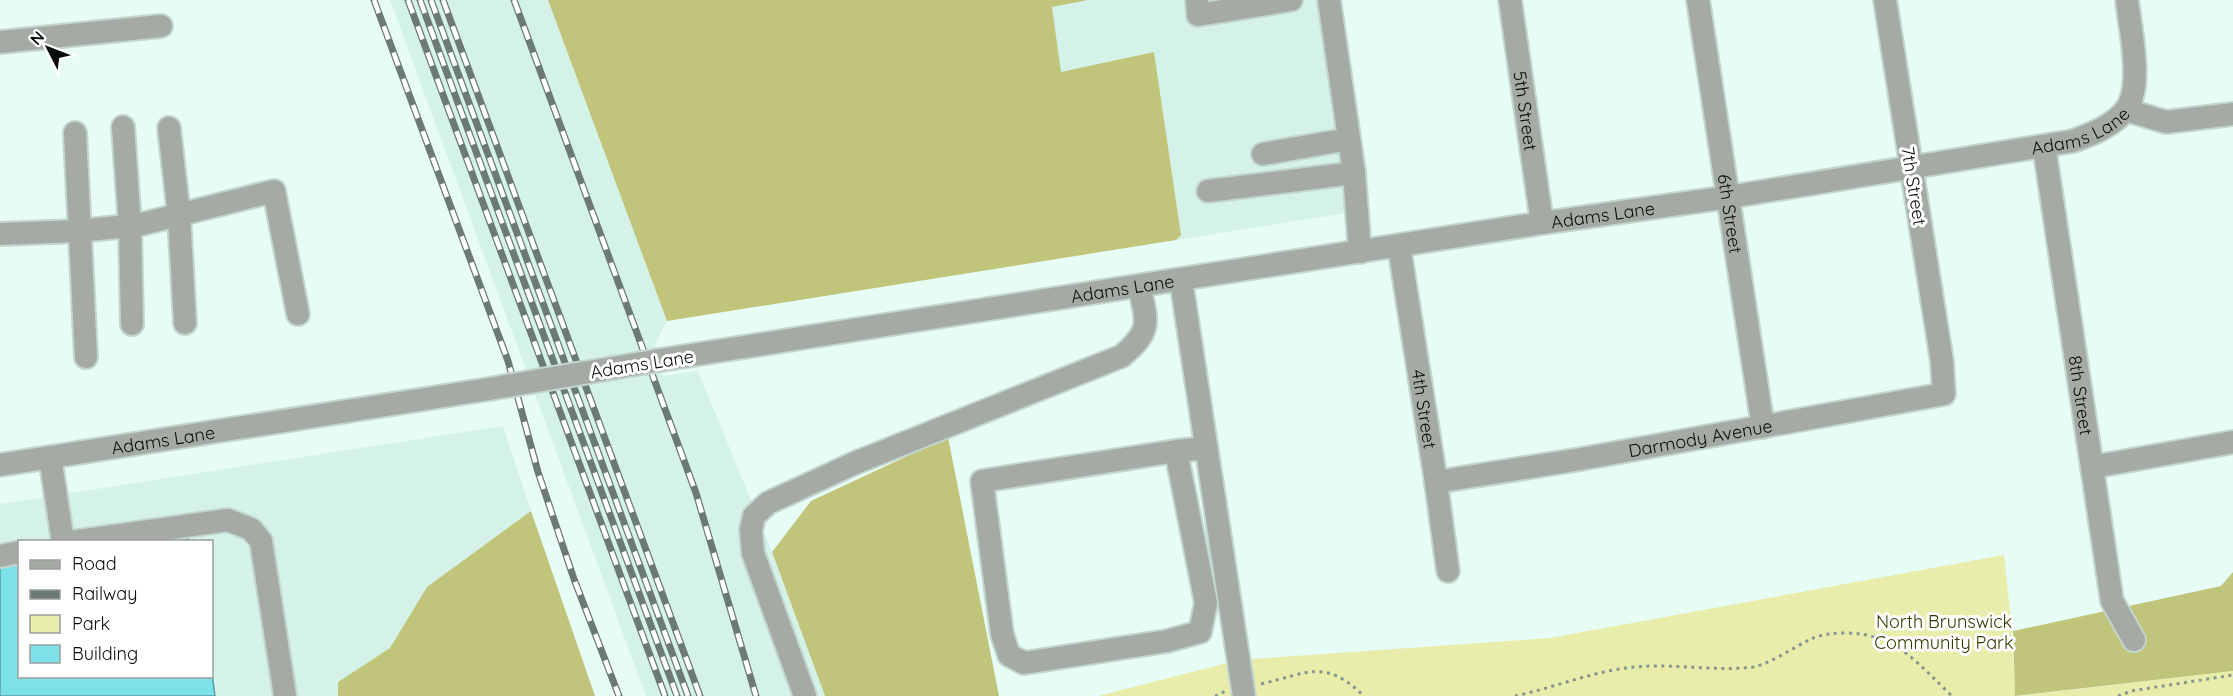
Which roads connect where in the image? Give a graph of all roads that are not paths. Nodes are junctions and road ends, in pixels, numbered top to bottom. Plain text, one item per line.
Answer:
1 (1197, 0) edge
2 (1291, 0) edge
3 (1329, 0) edge
4 (1510, 0) edge
5 (1698, 0) edge
6 (1885, 0) edge
7 (2127, 0) edge
8 (161, 26) dead end
9 (0, 42) edge
10 (2126, 110) junction
11 (2233, 114) edge
12 (123, 126) dead end
13 (169, 128) dead end
14 (75, 133) dead end
15 (1349, 139) junction
16 (2044, 146) junction
17 (1263, 154) dead end
18 (1911, 169) junction
19 (1354, 173) junction
20 (1208, 191) dead end
21 (1729, 197) junction
22 (179, 215) junction
23 (1542, 224) junction
24 (130, 226) junction
25 (78, 231) junction
26 (0, 234) edge
27 (1399, 246) junction
28 (1360, 252) junction
29 (1181, 280) junction
30 (1138, 287) junction
31 (298, 314) dead end
32 (185, 323) dead end
33 (132, 324) dead end
34 (86, 357) dead end
35 (1943, 373) joint
36 (1763, 427) junction
37 (2233, 442) edge
38 (1206, 447) junction
39 (1176, 451) junction
40 (50, 457) junction
41 (0, 465) edge
42 (2092, 467) junction
43 (1436, 482) junction
44 (63, 540) edge
45 (85, 540) edge
46 (18, 552) edge
47 (0, 556) edge
48 (1448, 571) dead end
49 (2134, 640) dead end
50 (1249, 691) edge
51 (285, 696) edge
52 (805, 696) edge

1 - 2 street
3 - 15 street
4 - 23 street, 5th Street
5 - 21 street, 6th Street
6 - 18 street, 7th Street
7 - 10 street, Adams Lane
8 - 9 street
10 - 11 street
10 - 16 street, Adams Lane
12 - 24 street
13 - 22 street
14 - 25 street
15 - 17 street
15 - 19 street
16 - 18 street, Adams Lane
16 - 42 street, 8th Street
18 - 21 street, Adams Lane
18 - 35 street, 7th Street
19 - 20 street
19 - 28 street
21 - 23 street, Adams Lane
21 - 36 street, 6th Street
22 - 24 street
22 - 31 street
22 - 32 street
23 - 27 street, Adams Lane
24 - 25 street
24 - 33 street
25 - 26 street
25 - 34 street
27 - 28 street, Adams Lane
27 - 43 street, 4th Street
28 - 29 street, Adams Lane
29 - 30 street, Adams Lane
29 - 38 street
30 - 40 street, Adams Lane, bridge
30 - 52 street
35 - 36 street, Darmody Avenue
36 - 43 street, Darmody Avenue
37 - 42 street
38 - 39 street
38 - 50 street
39 - 39 street
40 - 41 street, Adams Lane
40 - 44 street
42 - 49 street, 8th Street
43 - 48 street, 4th Street
45 - 51 street
46 - 47 street

